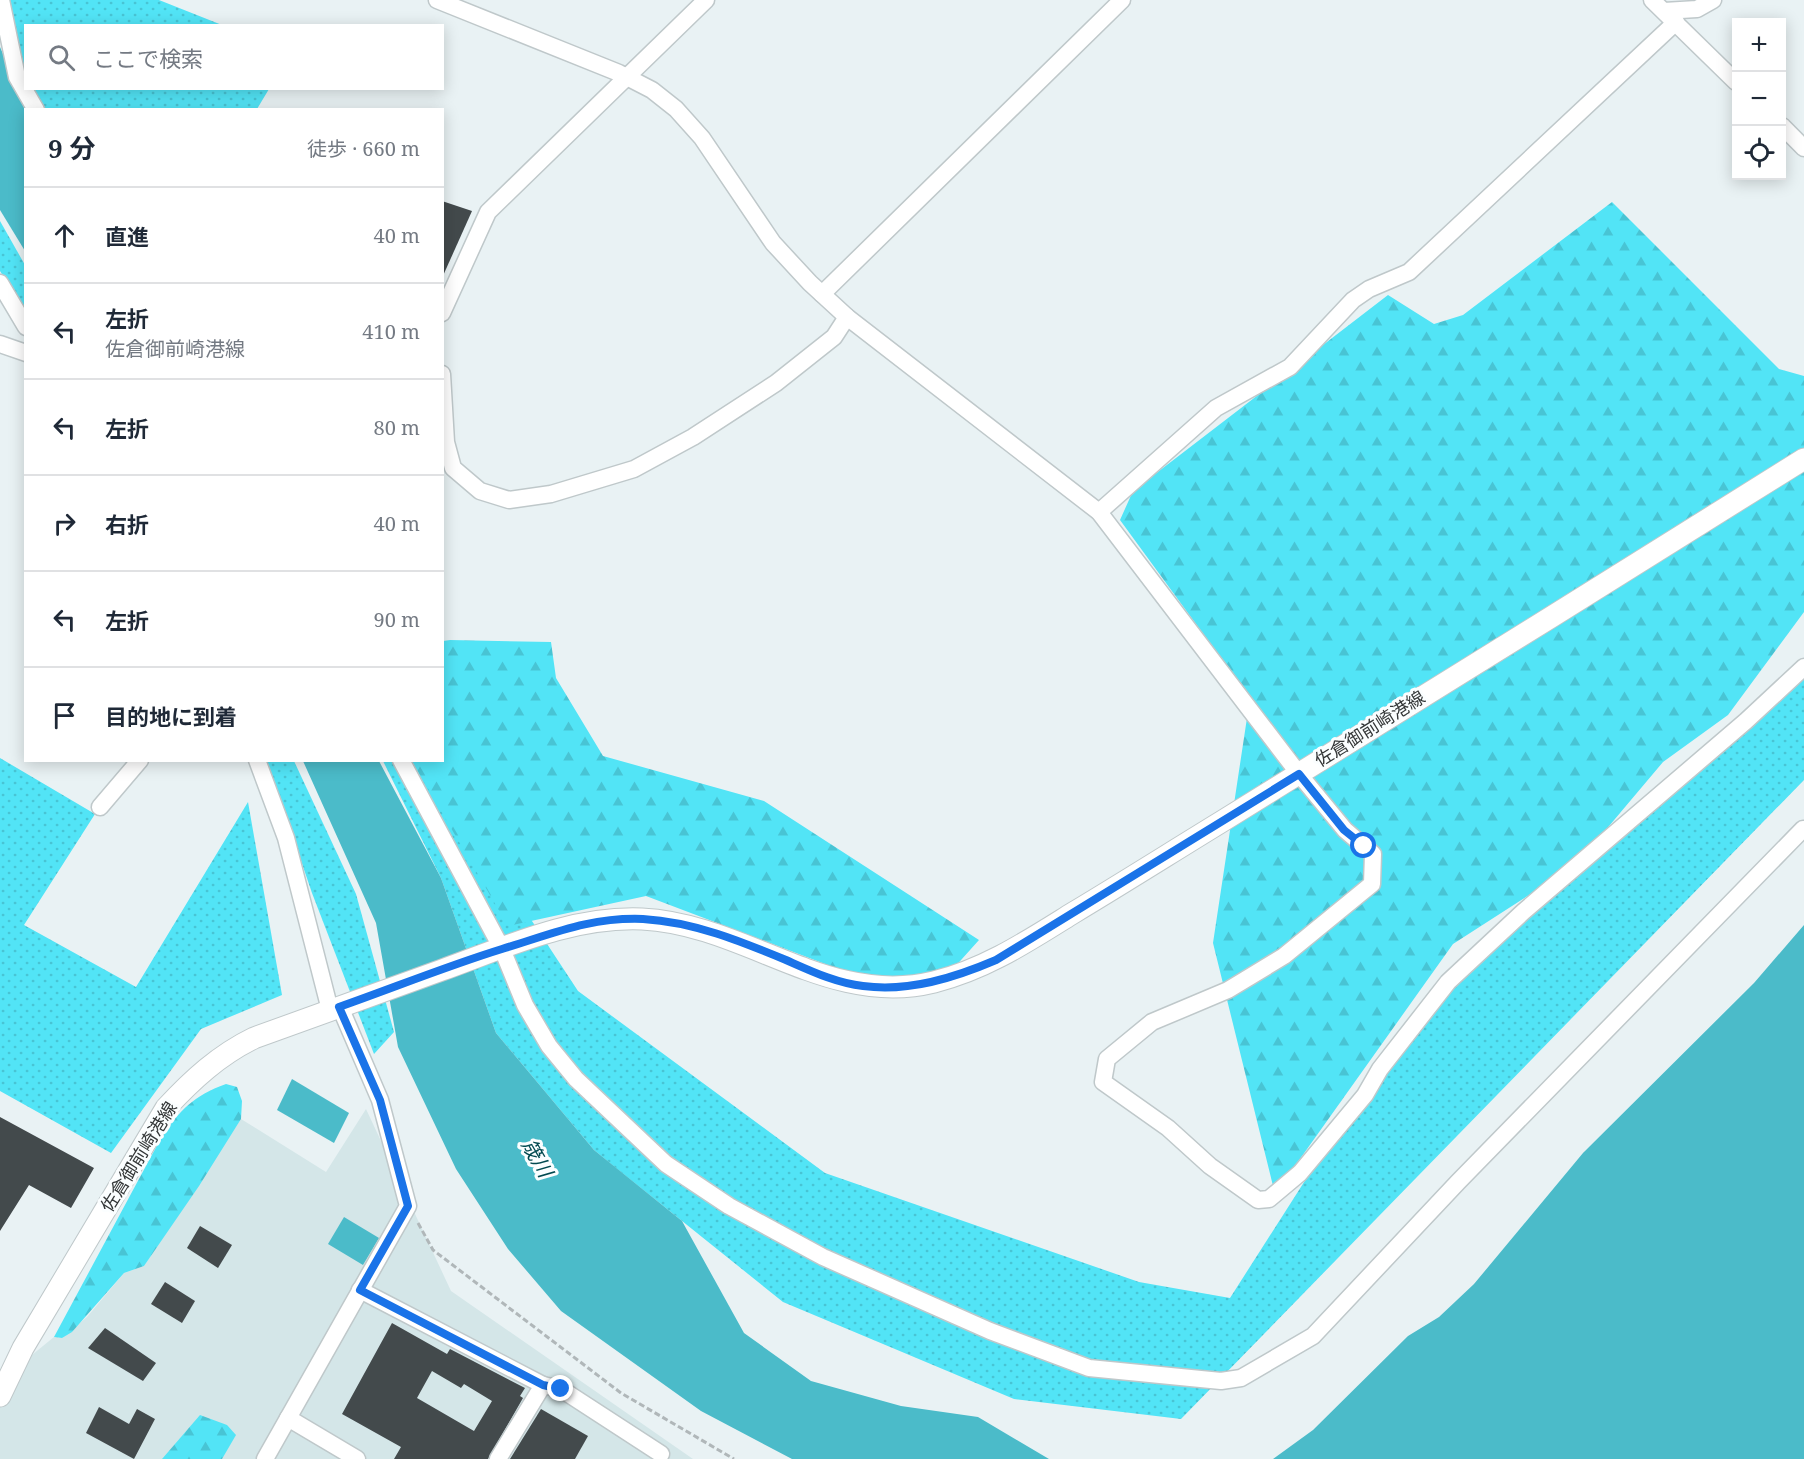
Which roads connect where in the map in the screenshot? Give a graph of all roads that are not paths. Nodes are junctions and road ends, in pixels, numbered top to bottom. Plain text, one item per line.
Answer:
1 (1, 0) edge
2 (438, 0) edge
3 (706, 0) edge
4 (1122, 0) edge
5 (1713, 0) edge
6 (1664, 11) edge
7 (628, 77) junction
8 (1732, 77) edge
9 (24, 89) edge
10 (24, 90) edge
11 (35, 108) edge
12 (1786, 130) edge
13 (1804, 148) edge
14 (0, 283) edge
15 (822, 294) junction
16 (444, 310) edge
17 (847, 317) junction
18 (24, 324) edge
19 (0, 344) edge
20 (24, 352) edge
21 (444, 408) edge
22 (1804, 459) edge
23 (1099, 512) junction
24 (1804, 667) edge
25 (138, 762) edge
26 (258, 762) edge
27 (402, 762) edge
28 (1299, 774) junction
29 (100, 807) dead end
30 (1803, 829) edge
31 (499, 950) junction
32 (334, 1008) junction
33 (360, 1290) junction
34 (543, 1385) junction
35 (0, 1396) edge
36 (288, 1419) junction
37 (661, 1454) dead end
38 (265, 1459) edge
39 (357, 1459) edge
40 (498, 1459) edge

1 - 9 street
2 - 7 street
3 - 7 street
4 - 15 street
5 - 6 street
6 - 8 street
6 - 23 street
7 - 15 street
7 - 16 street
10 - 11 street
12 - 13 street
14 - 18 street
15 - 17 street
17 - 21 street
17 - 23 street
19 - 20 street
22 - 28 main road, 佐倉御前崎港線
23 - 28 street
24 - 28 street
25 - 29 street
26 - 32 street
27 - 31 street
28 - 31 main road, 佐倉御前崎港線
30 - 31 street
31 - 32 main road, 佐倉御前崎港線
32 - 33 street
32 - 35 main road, 佐倉御前崎港線
33 - 34 street
33 - 36 street
34 - 37 street
34 - 40 street
36 - 38 street
36 - 39 street

